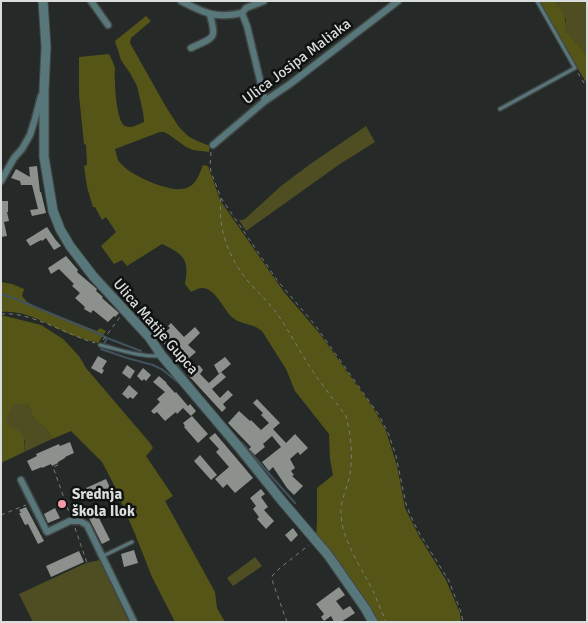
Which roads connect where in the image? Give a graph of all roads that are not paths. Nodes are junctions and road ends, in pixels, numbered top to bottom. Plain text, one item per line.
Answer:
1 (43, 1) edge
2 (90, 1) edge
3 (181, 1) edge
4 (264, 1) edge
5 (398, 1) edge
6 (537, 1) edge
7 (245, 7) edge
8 (210, 15) junction
9 (108, 25) dead end
10 (192, 48) dead end
11 (44, 90) junction
12 (265, 101) junction
13 (500, 109) dead end
14 (213, 145) road end
15 (1, 181) edge
16 (100, 345) road end
17 (162, 356) junction
18 (21, 480) dead end
19 (132, 542) dead end
20 (102, 556) junction
21 (134, 622) edge
22 (373, 622) edge

1 - 11 street, Ulica Matije Gupca
2 - 9 street
3 - 8 street
4 - 7 street
5 - 12 street, Ulica Josipa Maliaka
6 - 13 lane
7 - 8 street
7 - 12 street
8 - 10 street
11 - 15 street
11 - 17 street, Ulica Matije Gupca
12 - 14 street, Ulica Josipa Maliaka
16 - 17 lane
17 - 22 street, Ulica Matije Gupca
18 - 20 street
19 - 20 lane
20 - 21 street

